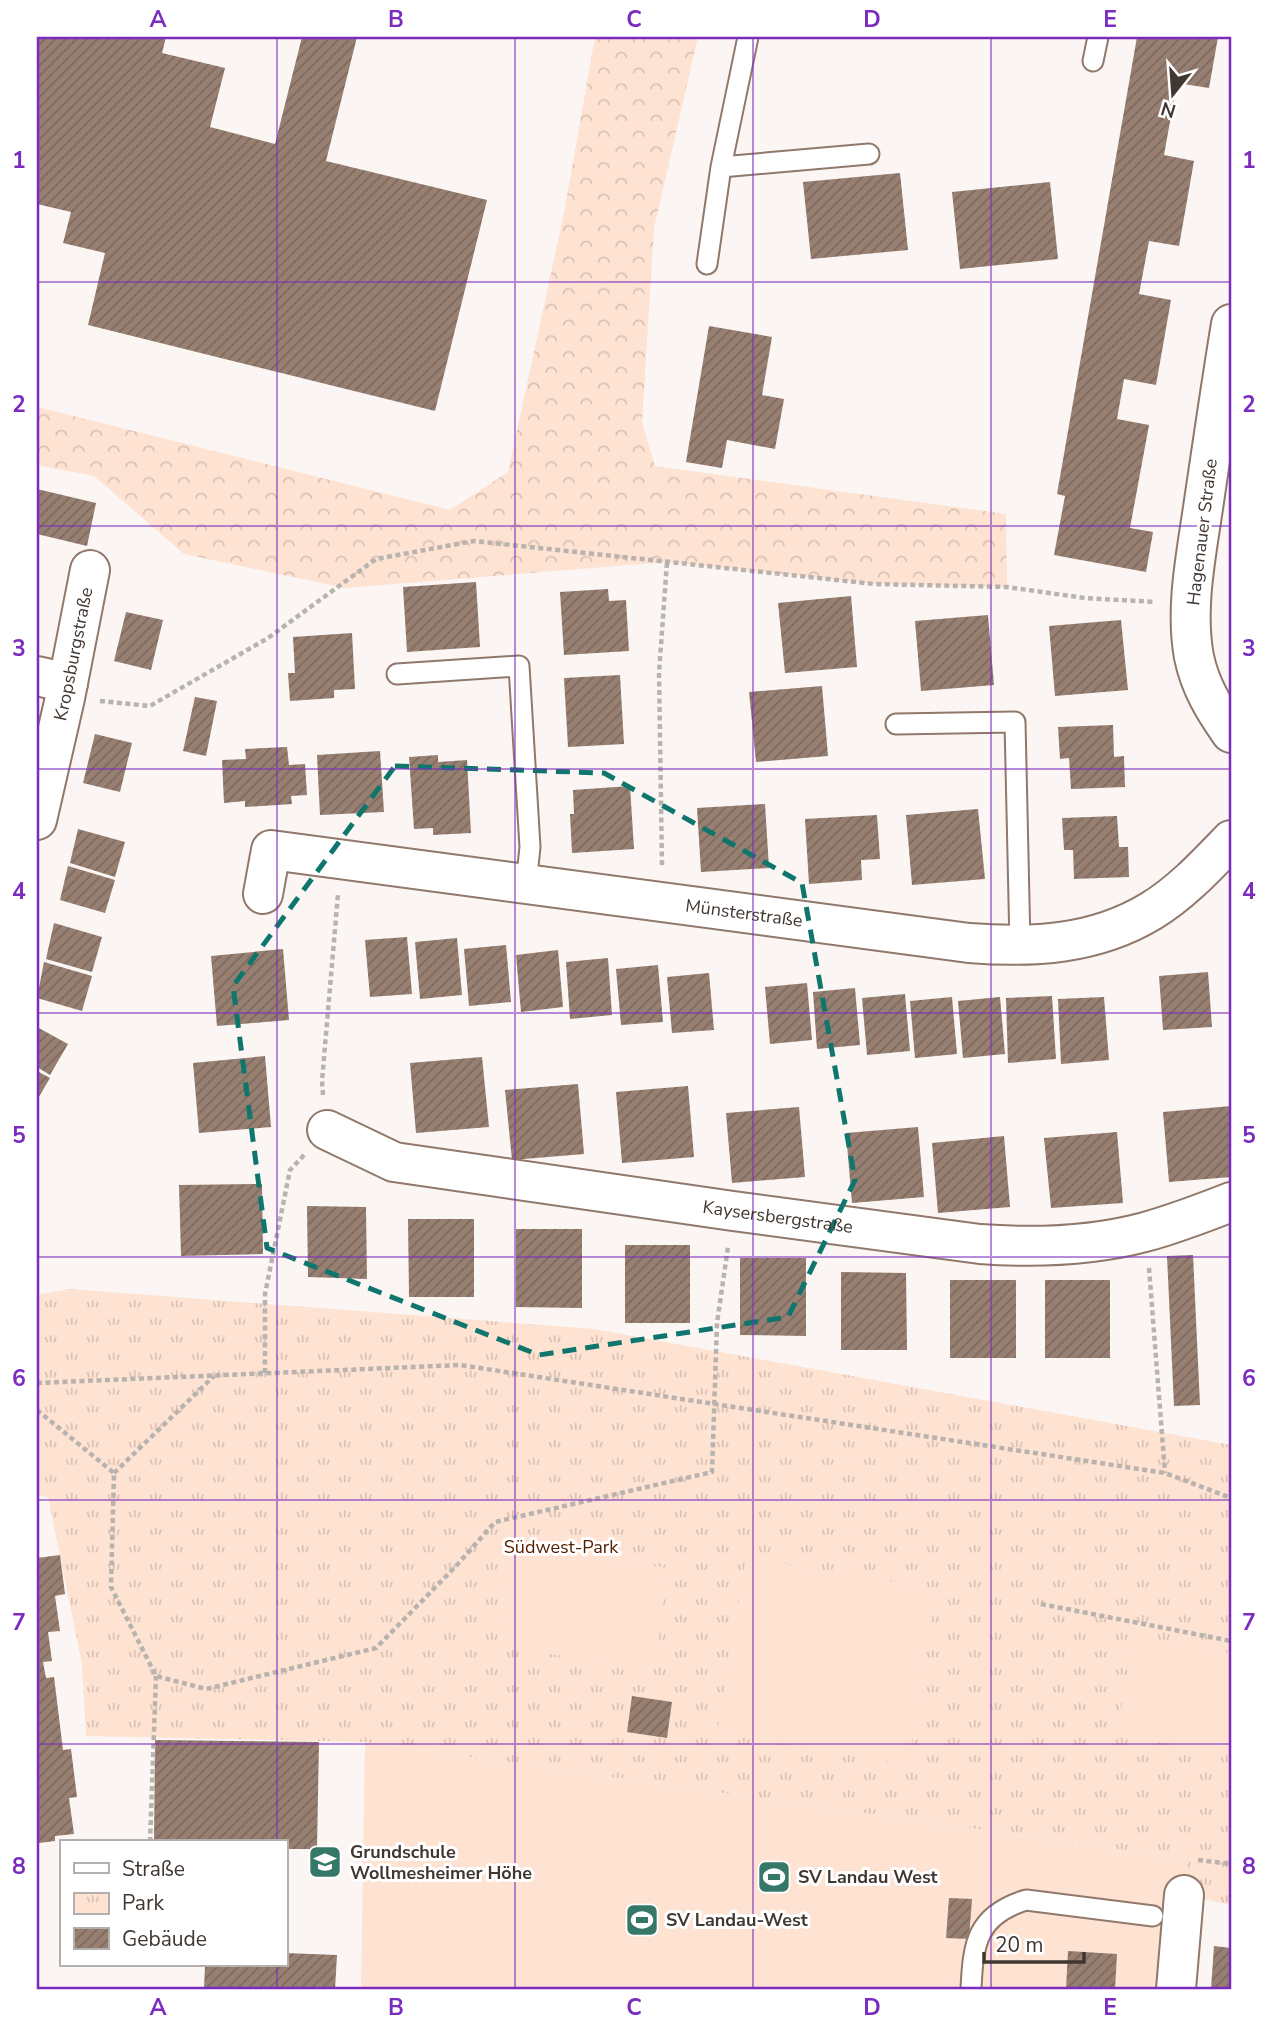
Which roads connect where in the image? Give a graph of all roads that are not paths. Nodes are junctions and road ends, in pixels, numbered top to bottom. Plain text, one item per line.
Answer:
1 (748, 37) edge
2 (1098, 37) edge
3 (1093, 61) dead end
4 (869, 155) dead end
5 (721, 167) junction
6 (707, 264) dead end
7 (1231, 324) edge
8 (90, 570) dead end
9 (397, 674) dead end
10 (57, 686) edge
11 (897, 723) dead end
12 (1231, 733) edge
13 (37, 820) edge
14 (1231, 840) edge
15 (526, 884) junction
16 (263, 894) dead end
17 (1020, 945) junction
18 (327, 1130) road end
19 (1231, 1202) edge
20 (1184, 1895) dead end
21 (1153, 1916) dead end
22 (971, 1989) edge
23 (1176, 1989) edge

1 - 5 lane
2 - 3 lane
4 - 5 lane
5 - 6 lane
7 - 12 street, Hagenauer Straße
8 - 10 street, Kropsburgstraße
9 - 15 lane
10 - 13 street, Kropsburgstraße
11 - 17 lane
14 - 17 street, Münsterstraße
15 - 16 street, Münsterstraße
15 - 17 street, Münsterstraße
18 - 19 street, Kaysersbergstraße
20 - 23 street
21 - 22 lane

